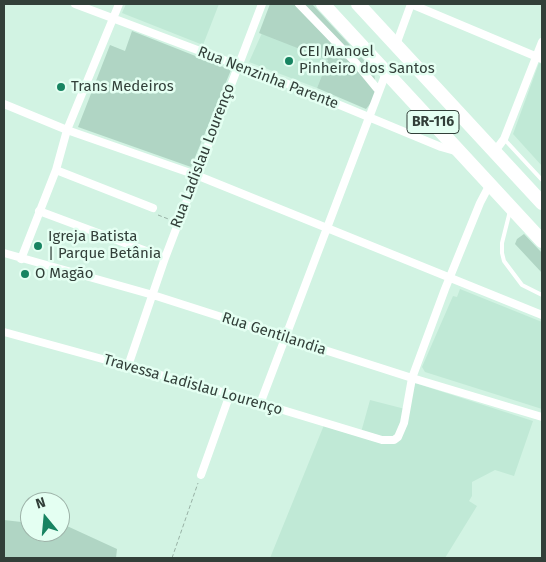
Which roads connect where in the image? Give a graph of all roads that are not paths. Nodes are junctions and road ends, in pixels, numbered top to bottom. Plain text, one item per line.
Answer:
1 (75, 4) edge
2 (119, 4) edge
3 (262, 4) edge
4 (299, 4) edge
5 (323, 4) edge
6 (358, 4) edge
7 (411, 4) edge
8 (114, 18) junction
9 (542, 42) edge
10 (396, 45) junction
11 (539, 58) edge
12 (237, 66) junction
13 (386, 73) junction
14 (380, 92) junction
15 (4, 104) edge
16 (369, 119) junction
17 (67, 130) junction
18 (504, 139) junction
19 (495, 151) junction
20 (461, 152) junction
21 (56, 170) junction
22 (196, 175) junction
23 (542, 180) edge
24 (490, 184) junction
25 (542, 202) edge
26 (511, 207) junction
27 (39, 211) junction
28 (153, 211) road end
29 (327, 228) junction
30 (542, 241) edge
31 (4, 254) edge
32 (165, 258) junction
33 (21, 259) junction
34 (450, 278) junction
35 (153, 295) junction
36 (542, 295) edge
37 (542, 315) edge
38 (4, 332) edge
39 (284, 337) junction
40 (128, 366) junction
41 (412, 378) junction
42 (230, 394) junction
43 (260, 404) junction
44 (542, 418) edge
45 (201, 475) road end

1 - 8 street, Rua Nenzinha Parente
2 - 8 street
3 - 12 street, Rua Ladislau Lourenço
4 - 14 street
5 - 13 highway, BR-116
6 - 10 highway, BR-116
7 - 10 street
7 - 11 street
8 - 12 street, Rua Nenzinha Parente
8 - 17 street
9 - 11 street
10 - 19 highway, BR-116
11 - 18 street
12 - 16 street, Rua Nenzinha Parente
12 - 22 street, Rua Ladislau Lourenço
13 - 14 street
13 - 20 highway, BR-116
14 - 16 street
15 - 17 street
16 - 20 street, Rua Nenzinha Parente
16 - 29 street
17 - 21 street
17 - 22 street
18 - 19 street
18 - 23 lane
19 - 25 highway, BR-116
20 - 24 highway, BR-116
21 - 27 street
21 - 28 street
22 - 29 street
22 - 32 street, Rua Ladislau Lourenço
24 - 26 highway, BR-116
24 - 34 street
26 - 30 highway, BR-116
26 - 36 lane
27 - 32 street
27 - 33 street
29 - 34 street
29 - 39 street
31 - 33 street, Rua Gentilandia
32 - 35 street, Rua Ladislau Lourenço
33 - 35 street, Rua Gentilandia
34 - 37 street
34 - 41 street
35 - 39 street, Rua Gentilandia
35 - 40 street, Rua Ladislau Lourenço
38 - 40 street, Travessa Ladislau Lourenço
39 - 41 street, Rua Gentilandia
39 - 43 street
40 - 42 street, Travessa Ladislau Lourenço
41 - 43 street, Travessa Ladislau Lourenço
41 - 44 street, Rua Gentilandia
42 - 43 street, Travessa Ladislau Lourenço
42 - 45 street

